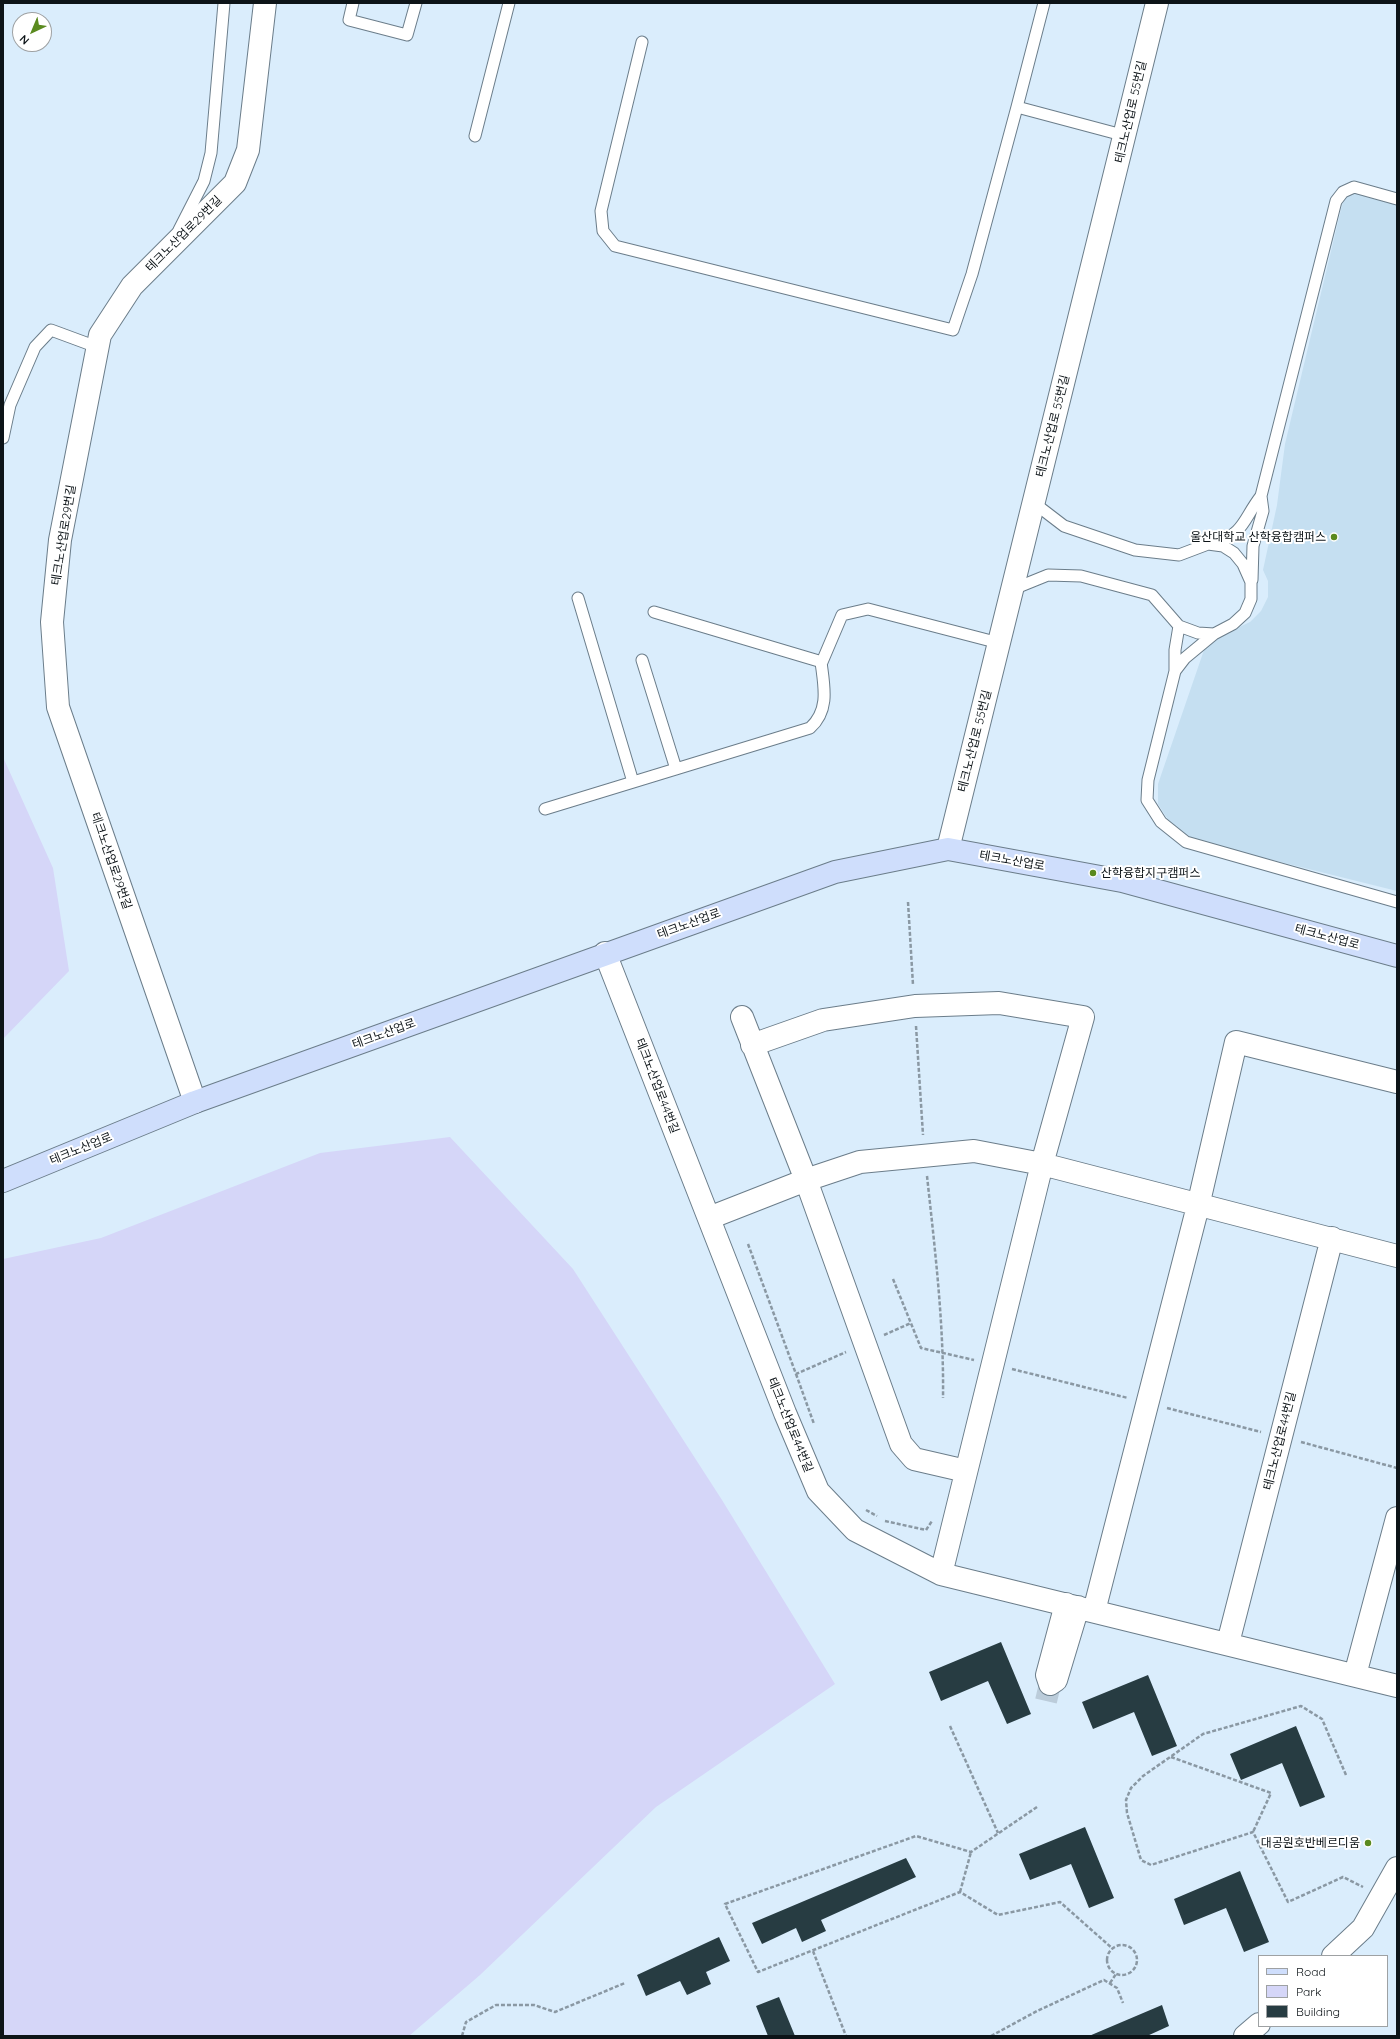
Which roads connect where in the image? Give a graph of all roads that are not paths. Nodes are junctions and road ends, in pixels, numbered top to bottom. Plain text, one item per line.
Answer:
1 (224, 3) edge
2 (265, 3) edge
3 (353, 3) edge
4 (416, 3) edge
5 (509, 3) edge
6 (1044, 3) edge
7 (1157, 3) edge
8 (642, 42) dead end
9 (1017, 107) junction
10 (475, 136) dead end
11 (1126, 136) junction
12 (1397, 200) edge
13 (168, 250) junction
14 (97, 347) junction
15 (3, 438) edge
16 (1261, 496) junction
17 (1034, 503) junction
18 (1214, 545) junction
19 (1251, 582) junction
20 (1011, 590) junction
21 (578, 598) dead end
22 (654, 612) dead end
23 (1179, 626) junction
24 (1214, 634) junction
25 (999, 643) junction
26 (642, 660) dead end
27 (821, 662) junction
28 (1175, 671) junction
29 (676, 769) junction
30 (633, 782) junction
31 (545, 809) dead end
32 (948, 849) junction
33 (1397, 902) edge
34 (605, 954) junction
35 (1397, 956) edge
36 (742, 1017) dead end
37 (752, 1045) junction
38 (1397, 1082) edge
39 (195, 1102) junction
40 (1042, 1164) junction
41 (806, 1180) junction
42 (3, 1181) edge
43 (1198, 1206) junction
44 (709, 1218) junction
45 (1332, 1238) junction
46 (1397, 1256) edge
47 (966, 1471) junction
48 (1397, 1518) edge
49 (941, 1574) junction
50 (1079, 1608) junction
51 (1228, 1643) junction
52 (1355, 1675) junction
53 (1397, 1686) edge
54 (1397, 1868) edge
55 (1334, 1955) edge
56 (1258, 2025) edge
57 (1245, 2036) edge

1 - 13 lane
2 - 13 street, 테크노산업로29번길
3 - 4 lane
5 - 10 lane
6 - 9 lane
7 - 11 street, 테크노산업로 55번길
8 - 9 lane
9 - 11 lane
11 - 17 street, 테크노산업로 55번길
12 - 16 lane
13 - 14 street, 테크노산업로29번길
14 - 15 lane
14 - 39 street, 테크노산업로29번길
16 - 18 lane
16 - 19 lane
17 - 18 lane
17 - 20 street, 테크노산업로 55번길
18 - 19 lane
19 - 24 lane
20 - 23 lane
20 - 25 street, 테크노산업로 55번길
21 - 30 lane
22 - 27 lane
23 - 24 lane
23 - 28 lane
24 - 28 lane
25 - 27 lane
25 - 32 street, 테크노산업로 55번길
26 - 29 lane
27 - 29 lane
28 - 33 lane
29 - 30 lane
30 - 31 lane
32 - 34 main road, 테크노산업로
32 - 35 main road, 테크노산업로
34 - 39 main road, 테크노산업로
34 - 44 street, 테크노산업로44번길
36 - 37 street
37 - 40 street
37 - 41 street
38 - 43 street
39 - 42 main road, 테크노산업로
40 - 41 street
40 - 43 street
40 - 47 street
41 - 44 street
41 - 47 street
43 - 45 street
43 - 50 street
44 - 49 street, 테크노산업로44번길
45 - 46 street
45 - 51 street, 테크노산업로44번길
47 - 49 street
48 - 52 street
49 - 50 street, 테크노산업로44번길
50 - 51 street, 테크노산업로44번길
51 - 52 street, 테크노산업로44번길
52 - 53 street, 테크노산업로44번길
54 - 55 street
56 - 57 street

